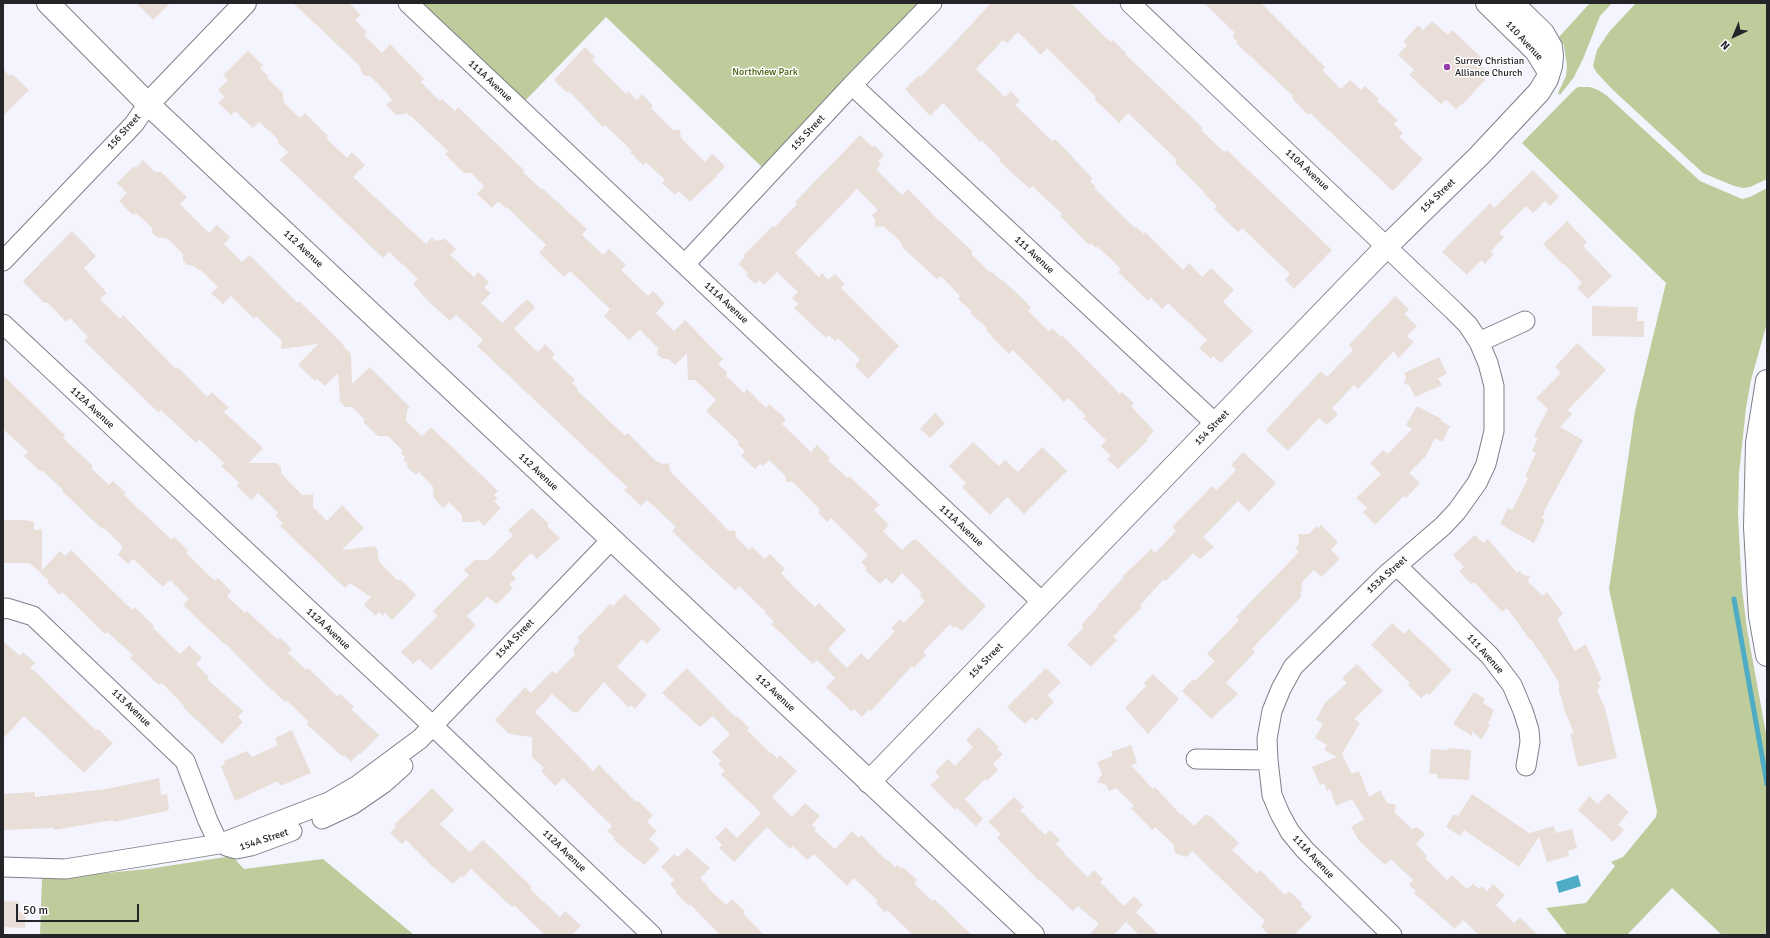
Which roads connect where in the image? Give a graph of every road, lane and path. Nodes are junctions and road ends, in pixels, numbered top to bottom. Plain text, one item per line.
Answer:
1 (48, 3) edge
2 (245, 3) edge
3 (408, 3) edge
4 (932, 3) edge
5 (1130, 3) edge
6 (1486, 3) edge
7 (1512, 3) edge
8 (1549, 72) junction
9 (852, 85) junction
10 (148, 104) junction
11 (1387, 246) junction
12 (3, 261) edge
13 (685, 264) junction
14 (1525, 322) dead end
15 (3, 324) edge
16 (1479, 342) junction
17 (1767, 381) edge
18 (1494, 386) joint
19 (1216, 424) junction
20 (611, 540) junction
21 (1397, 566) junction
22 (1043, 603) junction
23 (3, 609) edge
24 (1767, 655) edge
25 (426, 732) junction
26 (1196, 759) dead end
27 (1268, 760) junction
28 (1526, 766) dead end
29 (869, 782) junction
30 (219, 844) junction
31 (3, 867) edge
32 (652, 935) edge
33 (1033, 935) edge
34 (1392, 935) edge

1 - 10 main road, 112 Avenue
2 - 10 main road, 156 Street
3 - 13 street, 111A Avenue
4 - 9 street, 155 Street
5 - 11 street, 110A Avenue
6 - 8 main road, 110 Avenue
7 - 8 main road, 110 Avenue
8 - 11 main road, 154 Street
9 - 13 street, 155 Street
9 - 19 street, 111 Avenue
10 - 12 street, 156 Street
10 - 20 main road, 112 Avenue
11 - 16 street, 110A Avenue
11 - 19 main road, 154 Street
13 - 22 street, 111A Avenue
14 - 16 street
15 - 25 street, 112A Avenue
16 - 18 street, 110A Avenue
17 - 24 main road
18 - 21 street, 153A Street
19 - 22 main road, 154 Street
20 - 25 street, 154A Street
20 - 29 main road, 112 Avenue
21 - 27 street, 153A Street
21 - 28 street, 111 Avenue
22 - 29 main road, 154 Street
23 - 30 street, 113 Avenue
25 - 30 street, 154A Street
25 - 32 street, 112A Avenue
26 - 27 street
27 - 34 street, 111A Avenue
29 - 33 main road, 112 Avenue
30 - 31 street, 154A Street

